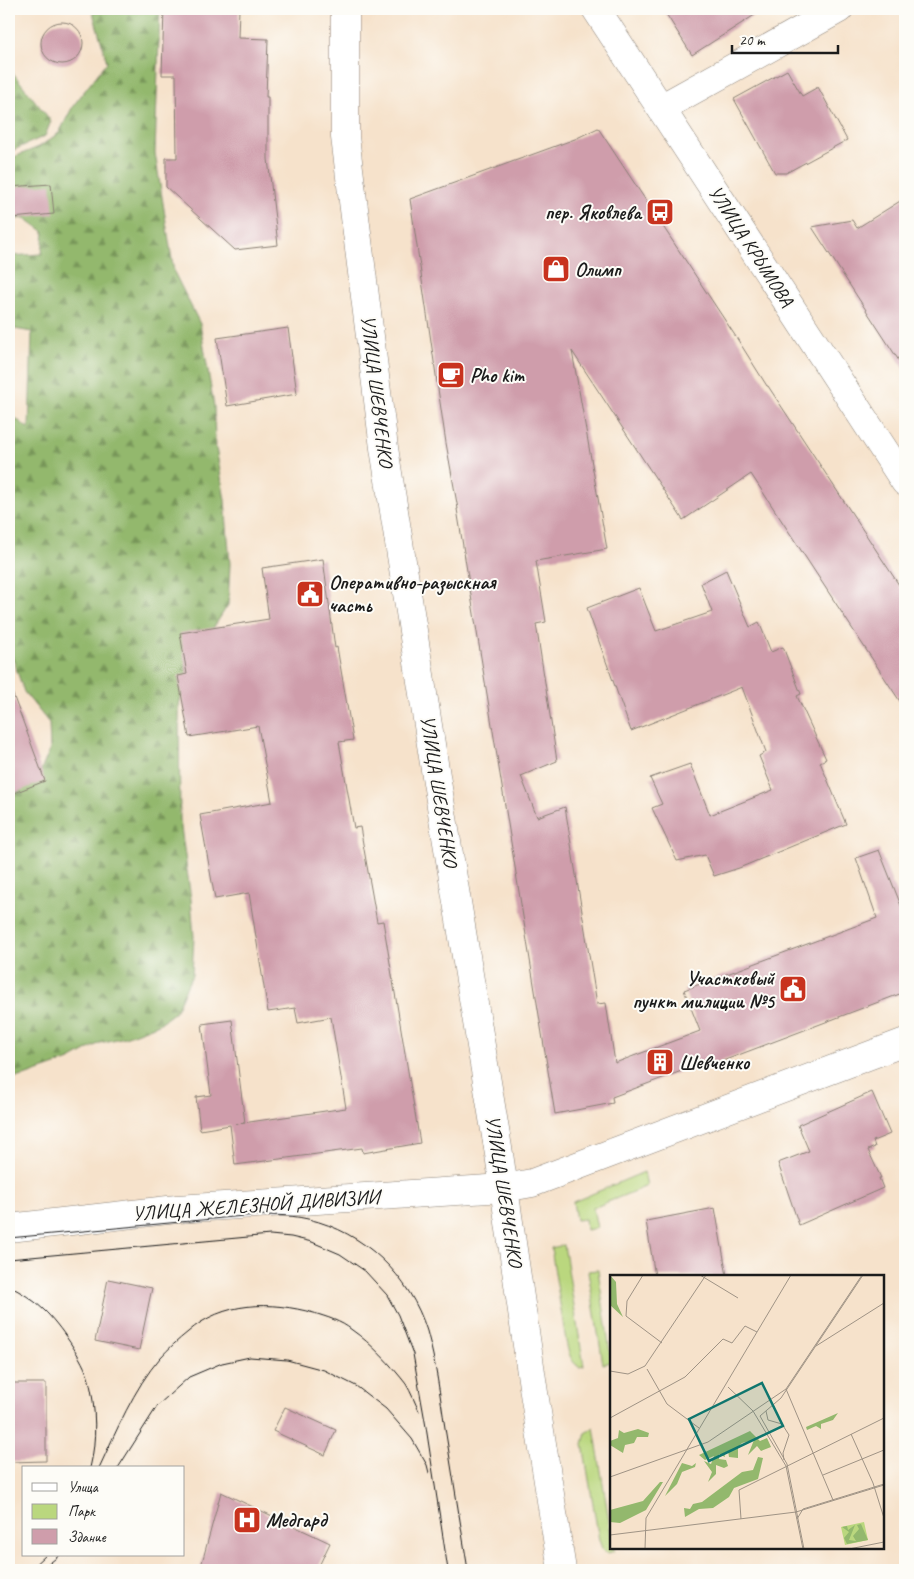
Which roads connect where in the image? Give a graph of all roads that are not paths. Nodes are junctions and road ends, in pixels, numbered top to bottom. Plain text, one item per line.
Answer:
1 (345, 9) edge
2 (596, 9) edge
3 (839, 9) edge
4 (661, 108) junction
5 (905, 482) edge
6 (905, 1042) edge
7 (504, 1188) junction
8 (9, 1228) edge
9 (562, 1570) edge

1 - 7 street, УЛИЦА ШЕВЧЕНКО
2 - 4 street, УЛИЦА КРЫМОВА
3 - 4 street
4 - 5 street, УЛИЦА КРЫМОВА
6 - 7 street, УЛИЦА ЖЕЛЕЗНОЙ ДИВИЗИИ
7 - 8 street, УЛИЦА ЖЕЛЕЗНОЙ ДИВИЗИИ
7 - 9 street, УЛИЦА ШЕВЧЕНКО

